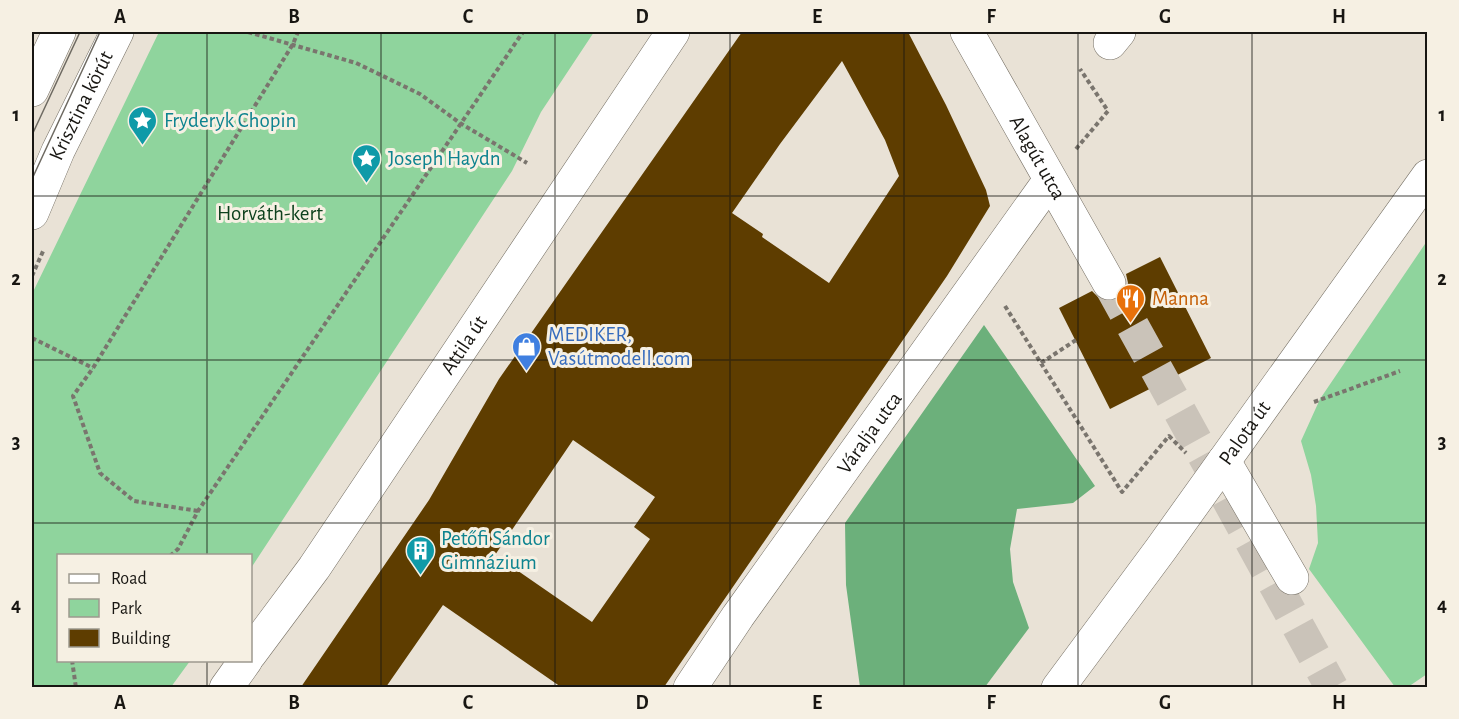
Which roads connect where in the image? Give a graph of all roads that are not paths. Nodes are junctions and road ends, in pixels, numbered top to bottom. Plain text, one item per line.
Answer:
1 (59, 32) edge
2 (117, 32) edge
3 (673, 32) edge
4 (967, 32) edge
5 (32, 90) edge
6 (1428, 176) edge
7 (1050, 180) junction
8 (32, 213) edge
9 (1109, 283) tunnel mouth
10 (1224, 461) junction
11 (1292, 578) dead end
12 (252, 651) edge
13 (245, 662) edge
14 (226, 687) edge
15 (690, 687) edge
16 (1058, 687) edge

1 - 5 street
2 - 8 street, Krisztina körút
3 - 12 street, Attila út
4 - 7 street, Alagút utca
6 - 10 street, Palota út
7 - 9 street, Alagút utca
7 - 15 street, Váralja utca
10 - 11 street
10 - 16 street, Palota út
13 - 14 street

